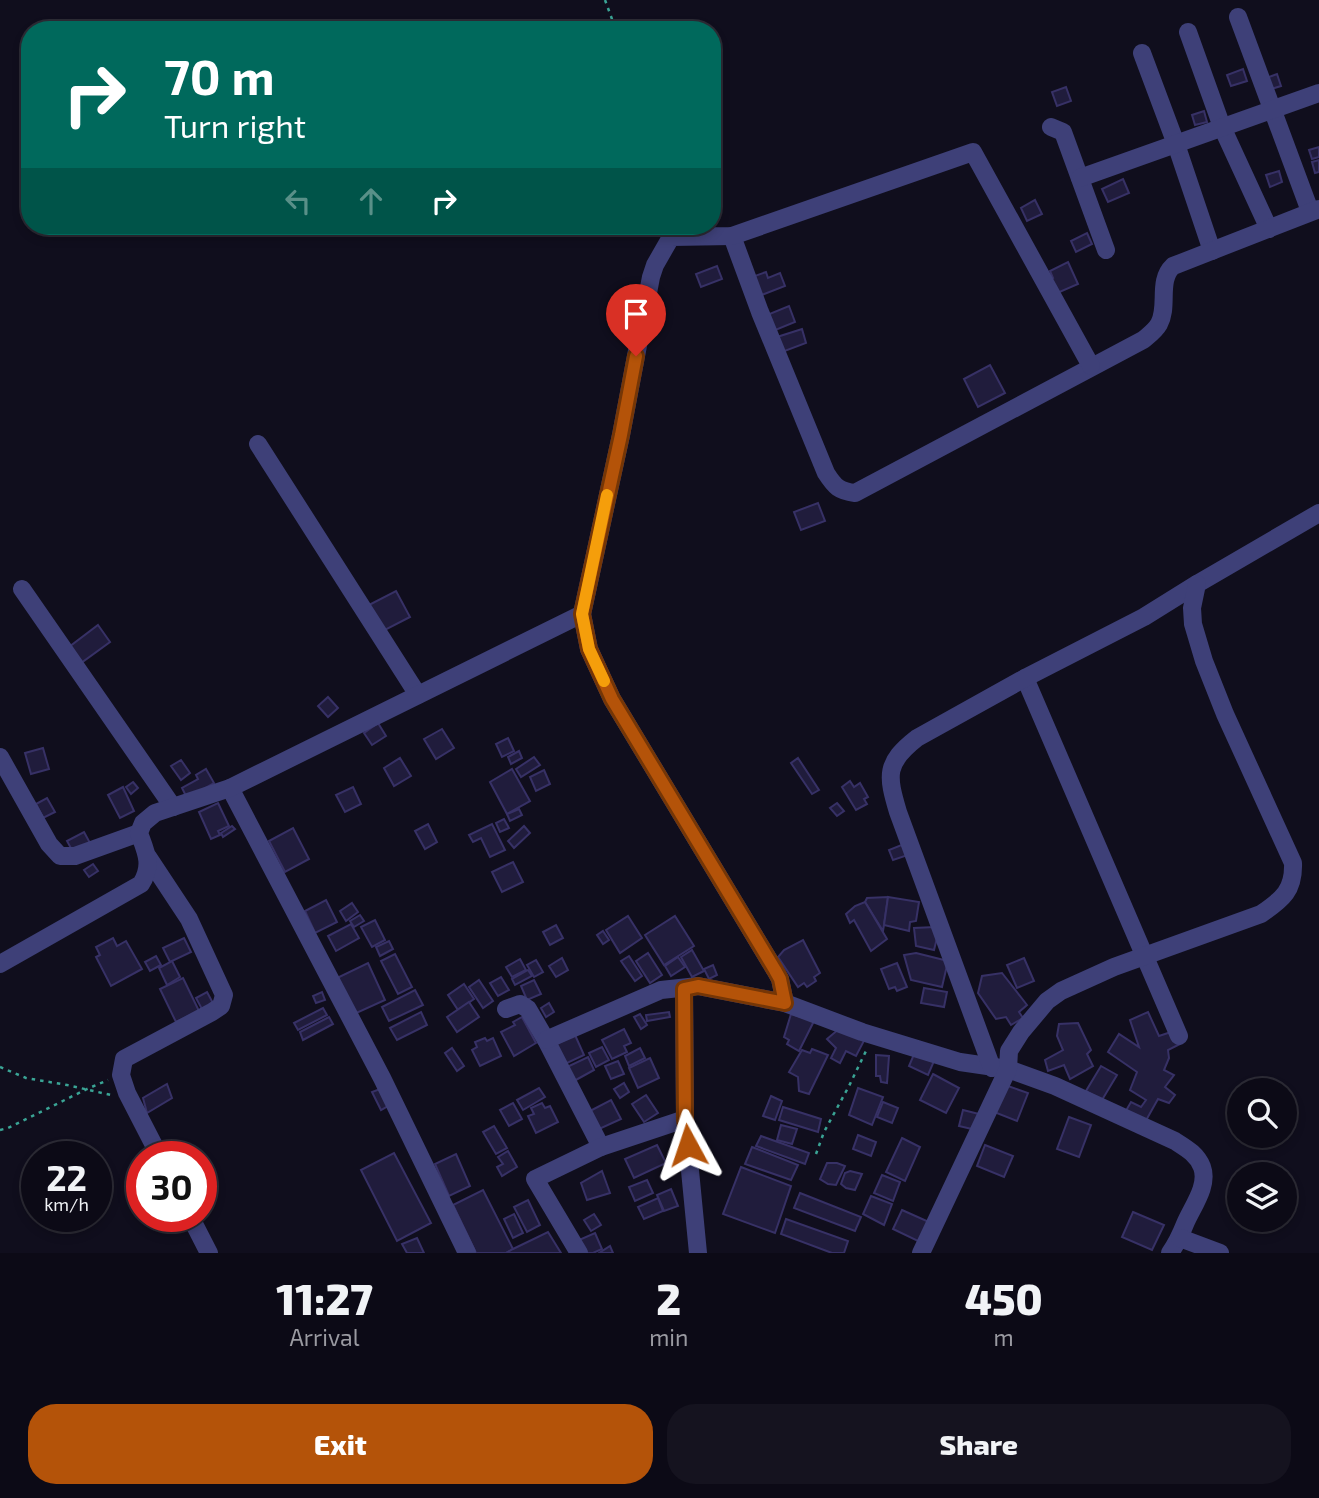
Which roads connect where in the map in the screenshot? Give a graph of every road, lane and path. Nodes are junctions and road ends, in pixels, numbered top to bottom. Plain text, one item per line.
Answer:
1 (605, 0) edge
2 (1238, 17) dead end
3 (613, 21) edge
4 (1188, 32) dead end
5 (1142, 53) dead end
6 (1319, 93) edge
7 (1272, 109) junction
8 (1051, 127) dead end
9 (1222, 127) junction
10 (1176, 144) junction
11 (1080, 178) junction
12 (1315, 210) edge
13 (1269, 229) junction
14 (732, 236) junction
15 (1106, 250) dead end
16 (1212, 251) junction
17 (1091, 366) junction
18 (258, 444) dead end
19 (1319, 513) edge
20 (1197, 584) junction
21 (22, 589) dead end
22 (582, 614) junction
23 (1025, 678) junction
24 (418, 695) junction
25 (0, 757) edge
26 (230, 788) junction
27 (173, 807) junction
28 (139, 832) junction
29 (148, 857) junction
30 (1144, 956) junction
31 (0, 964) edge
32 (684, 989) junction
33 (785, 1003) junction
34 (506, 1009) dead end
35 (871, 1035) junction
36 (1179, 1036) dead end
37 (547, 1040) junction
38 (0, 1067) edge
39 (1000, 1069) junction
40 (121, 1075) junction
41 (87, 1089) junction
42 (132, 1104) junction
43 (685, 1119) junction
44 (0, 1130) edge
45 (152, 1141) edge
46 (601, 1147) junction
47 (816, 1154) dead end
48 (198, 1232) edge
49 (1175, 1245) edge
50 (209, 1253) edge
51 (467, 1253) edge
52 (579, 1253) edge
53 (698, 1253) edge
54 (921, 1253) edge
55 (1220, 1253) edge

1 - 3 path
2 - 7 street
4 - 9 street
5 - 10 street
6 - 7 street
7 - 9 street
7 - 12 street
8 - 11 street
9 - 10 street
9 - 13 street
10 - 11 street
10 - 16 street
11 - 15 street
12 - 13 street
13 - 16 street
14 - 17 street
14 - 17 street
14 - 22 street
16 - 17 street
18 - 24 street
19 - 20 street
20 - 23 street
20 - 30 street
21 - 27 street
22 - 24 street
22 - 33 street
23 - 30 street
23 - 39 street
24 - 26 street
25 - 28 street
26 - 27 street
26 - 51 street
27 - 28 street
28 - 29 street
29 - 31 street
29 - 40 street
30 - 36 street
30 - 39 street
32 - 33 street
32 - 37 street
32 - 43 street
33 - 35 street
34 - 37 street
35 - 39 street
35 - 47 path
37 - 46 street
38 - 41 path
39 - 49 street
39 - 54 street
40 - 41 path
40 - 42 street
41 - 42 path
41 - 44 path
42 - 45 street
43 - 46 street
43 - 53 street
46 - 52 street
48 - 50 street
49 - 55 street

